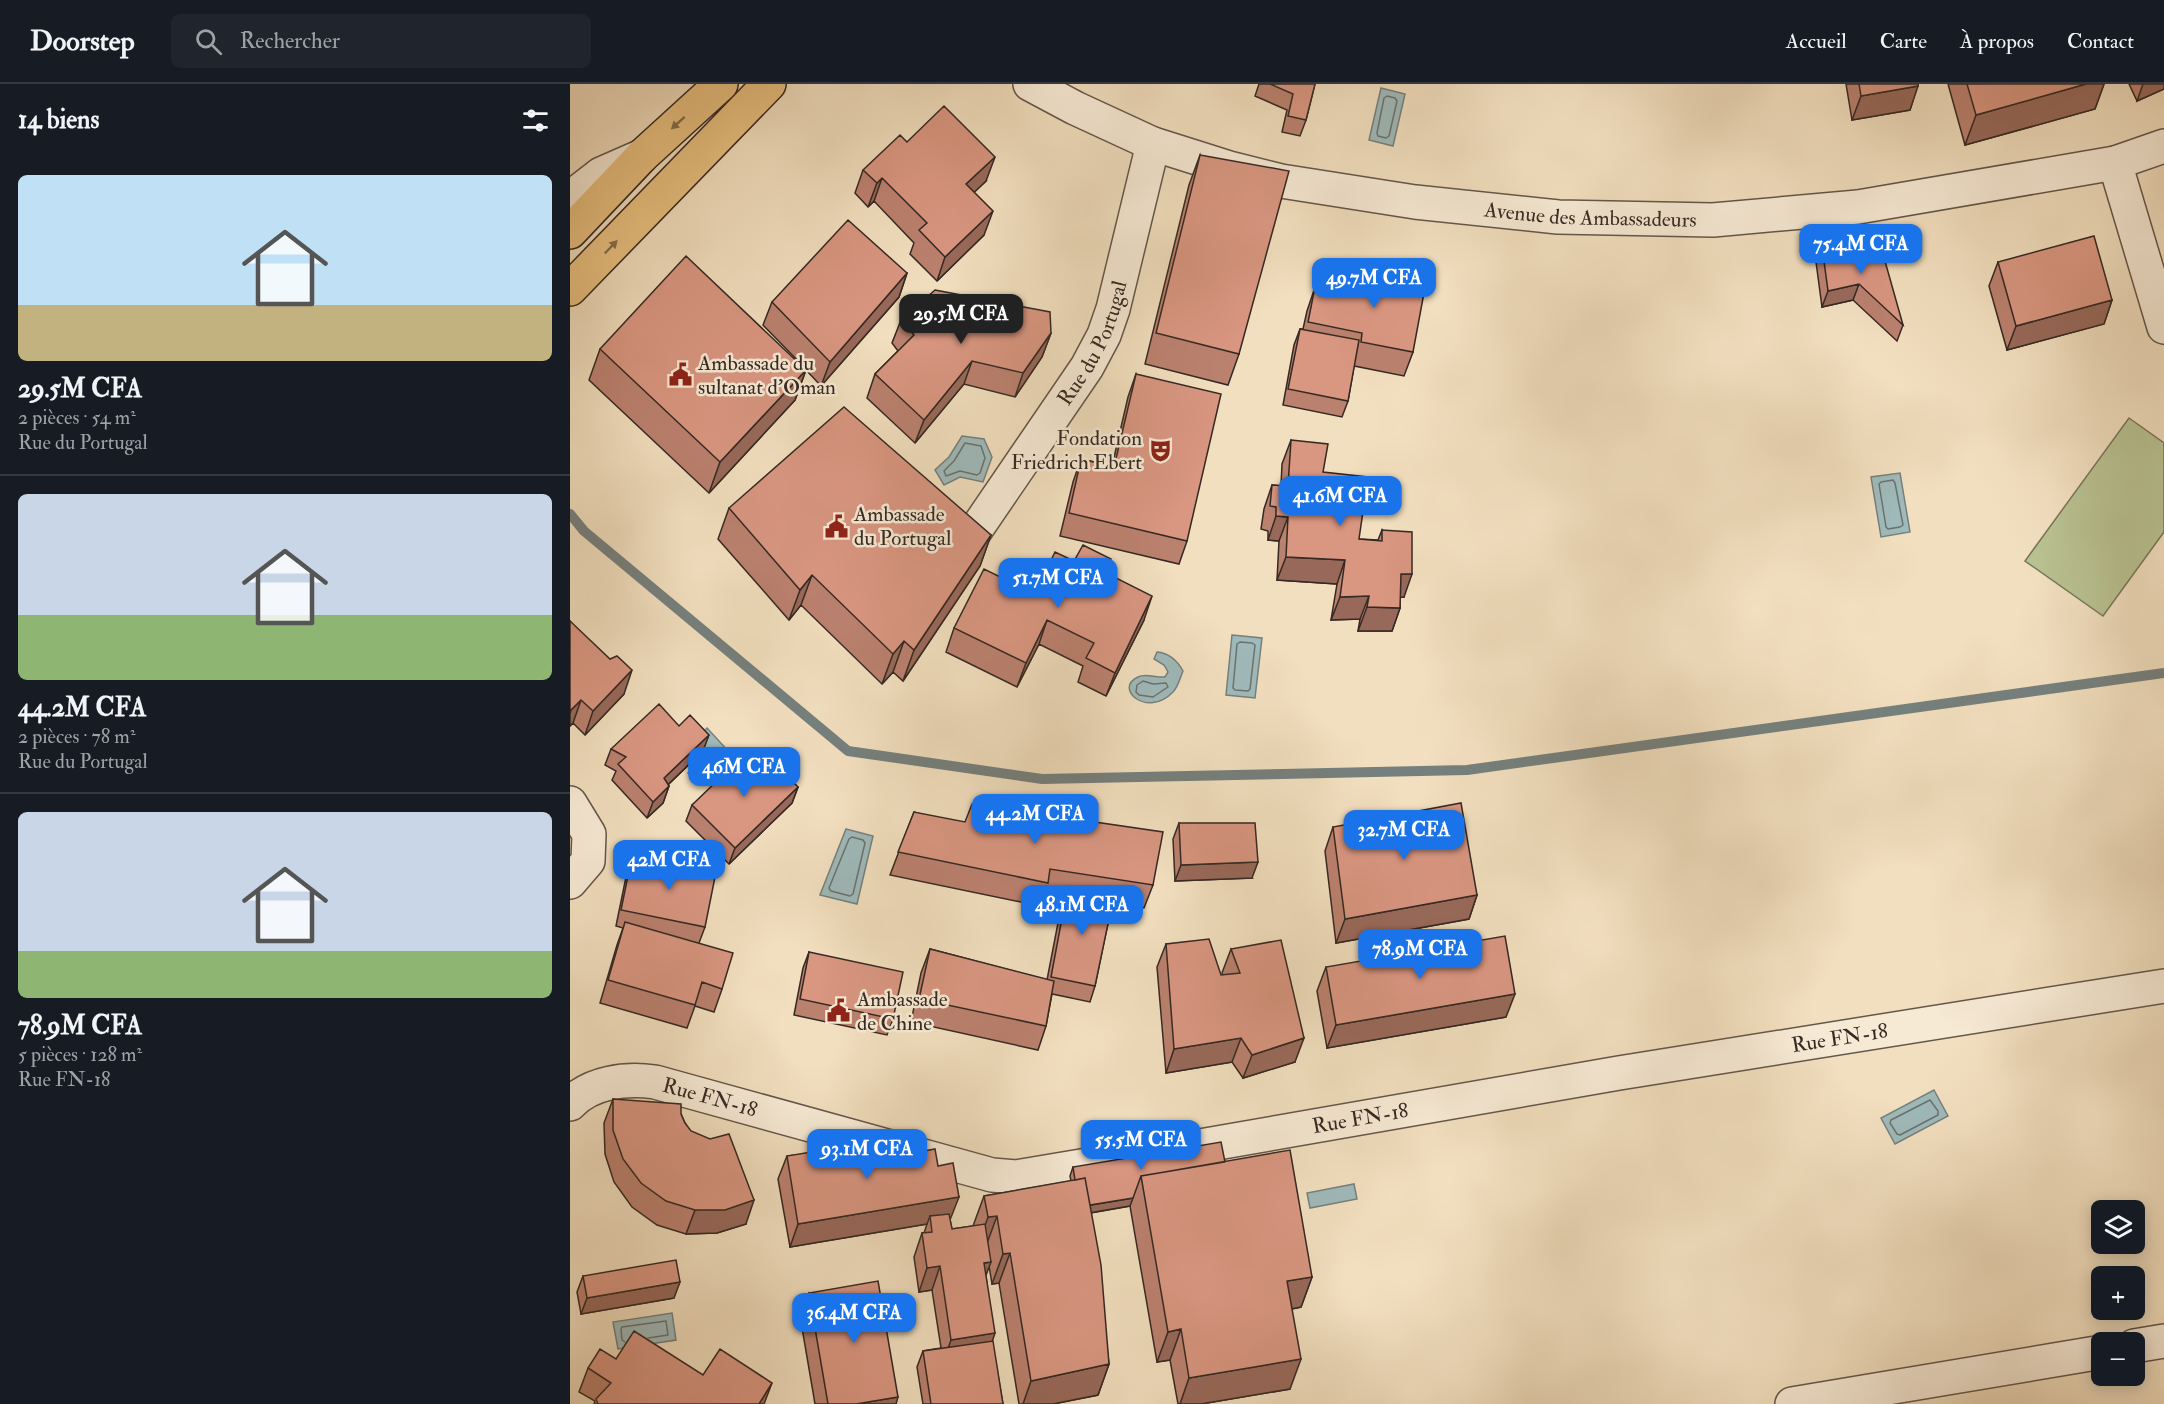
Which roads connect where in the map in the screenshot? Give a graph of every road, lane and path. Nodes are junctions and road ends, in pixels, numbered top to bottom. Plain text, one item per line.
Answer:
1 (768, 84) edge
2 (1030, 84) edge
3 (705, 90) edge
4 (1153, 144) junction
5 (2164, 146) edge
6 (642, 156) junction
7 (2115, 163) junction
8 (570, 198) edge
9 (570, 232) edge
10 (570, 289) edge
11 (2164, 327) edge
12 (962, 550) edge
13 (570, 803) edge
14 (570, 882) edge
15 (2164, 986) edge
16 (570, 1104) edge
17 (2164, 1341) edge
18 (2145, 1344) edge
19 (2091, 1354) edge
20 (1900, 1395) edge
21 (1792, 1404) edge

10 -> 1 highway
2 - 4 street, Avenue des Ambassadeurs
3 -> 6 highway
4 - 7 street, Avenue des Ambassadeurs
4 - 12 street, Rue du Portugal
5 - 7 street, Avenue des Ambassadeurs
6 - 8 street
6 - 9 highway
7 - 11 street
13 - 14 street
15 - 16 street, Rue FN-18
17 - 18 street
19 - 20 street
20 - 21 street

